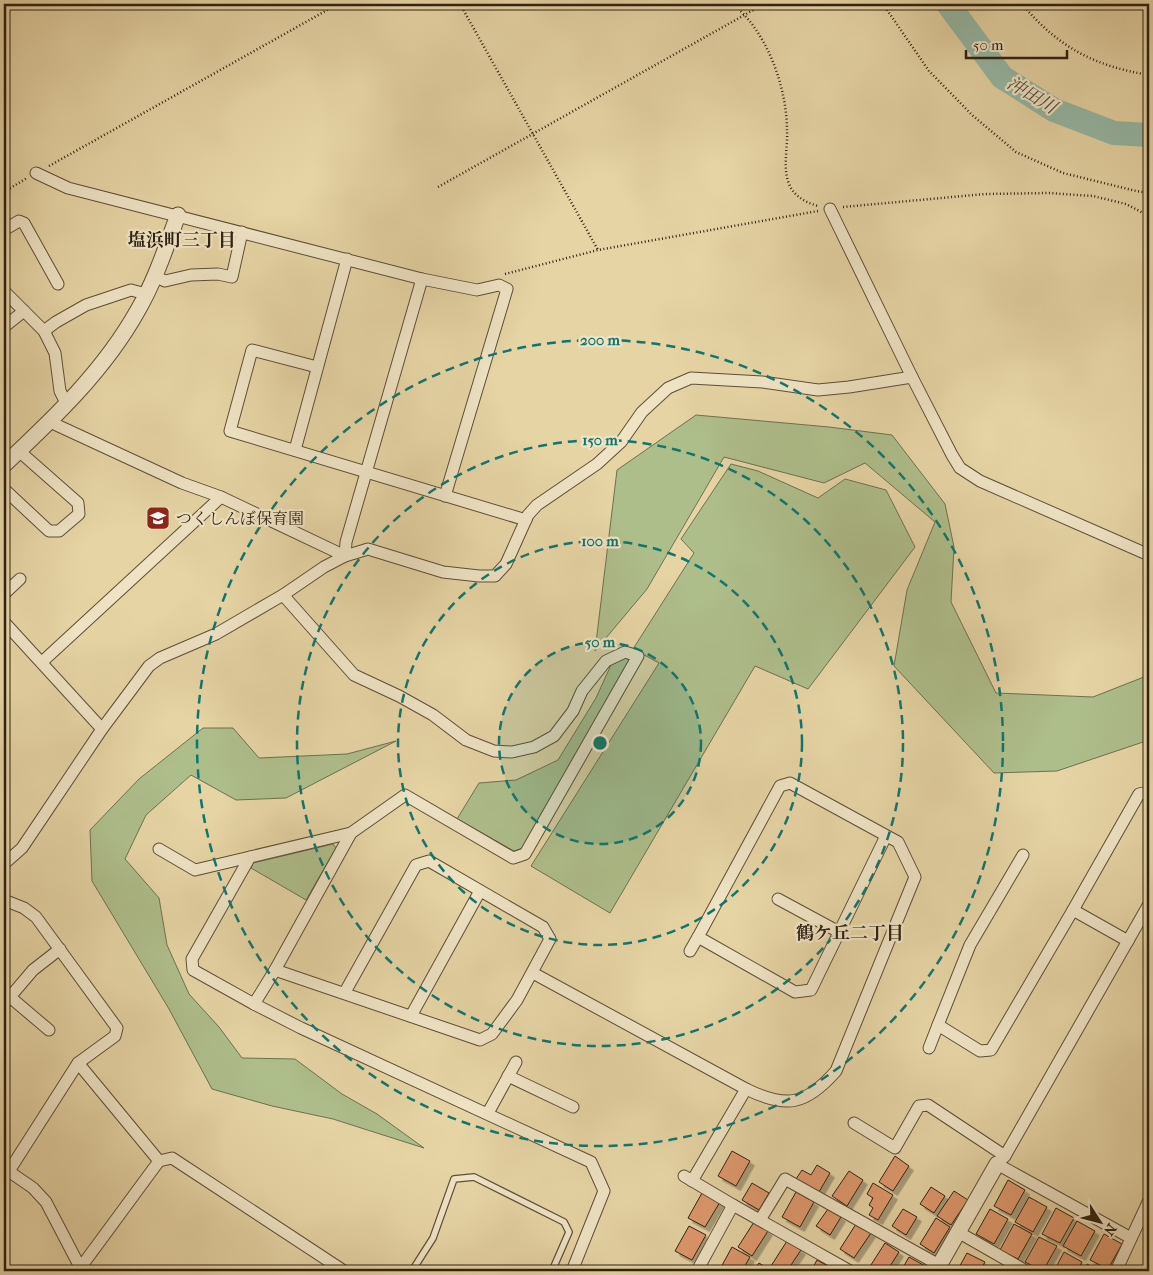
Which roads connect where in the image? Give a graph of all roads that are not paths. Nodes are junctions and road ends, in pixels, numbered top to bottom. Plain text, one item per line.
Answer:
1 (36, 173) road end
2 (830, 209) road end
3 (178, 215) junction
4 (4, 230) edge
5 (242, 232) junction
6 (347, 259) junction
7 (154, 276) junction
8 (422, 278) junction
9 (58, 284) dead end
10 (4, 291) edge
11 (146, 294) junction
12 (24, 312) junction
13 (4, 327) edge
14 (44, 331) junction
15 (318, 367) junction
16 (912, 377) junction
17 (66, 405) junction
18 (50, 422) junction
19 (295, 450) junction
20 (19, 451) junction
21 (4, 465) edge
22 (368, 472) junction
23 (4, 490) edge
24 (446, 496) junction
25 (221, 497) junction
26 (526, 520) junction
27 (1149, 555) edge
28 (345, 556) junction
29 (20, 578) dead end
30 (4, 594) edge
31 (283, 595) junction
32 (4, 622) edge
33 (42, 662) junction
34 (102, 729) junction
35 (1149, 792) edge
36 (351, 834) junction
37 (886, 836) junction
38 (159, 849) dead end
39 (1024, 855) dead end
40 (250, 857) junction
41 (5, 859) edge
42 (480, 891) junction
43 (778, 899) dead end
44 (4, 900) edge
45 (1149, 904) edge
46 (1073, 910) junction
47 (839, 932) junction
48 (698, 937) junction
49 (1128, 941) junction
50 (60, 949) junction
51 (690, 951) dead end
52 (275, 970) junction
53 (533, 973) junction
54 (344, 992) junction
55 (7, 1001) edge
56 (254, 1004) junction
57 (411, 1016) junction
58 (938, 1025) junction
59 (49, 1030) dead end
60 (929, 1048) dead end
61 (516, 1062) dead end
62 (78, 1063) junction
63 (508, 1076) junction
64 (746, 1089) junction
65 (573, 1107) dead end
66 (488, 1113) junction
67 (854, 1123) dead end
68 (1001, 1160) junction
69 (159, 1161) junction
70 (5, 1171) edge
71 (1149, 1200) edge
72 (733, 1205) junction
73 (760, 1220) junction
74 (958, 1232) junction
75 (1131, 1238) junction
76 (937, 1268) edge
77 (80, 1270) edge
78 (344, 1271) edge
79 (412, 1271) edge
80 (552, 1271) edge
81 (572, 1271) edge
82 (697, 1271) edge
83 (850, 1271) edge
84 (1026, 1271) edge
85 (1116, 1271) edge

1 - 3 street
2 - 16 street
3 - 5 street
3 - 7 street
4 - 9 street
5 - 6 street
5 - 7 street
6 - 8 street
6 - 15 street
7 - 11 street
8 - 22 street
8 - 24 street
10 - 12 street
11 - 14 street
11 - 17 street
12 - 13 street
12 - 14 street
14 - 17 street
15 - 19 street
15 - 19 street
16 - 26 street
16 - 27 street
17 - 18 street
18 - 20 street
18 - 25 street
19 - 22 street
20 - 21 street
20 - 23 street
22 - 24 street
22 - 28 street
24 - 26 street
25 - 28 street
25 - 33 street
26 - 28 street
28 - 31 street
29 - 30 street
31 - 34 street
31 - 36 street
32 - 33 street
33 - 34 street
34 - 41 street
35 - 46 street
36 - 40 street
36 - 52 street
37 - 47 street
37 - 48 street
37 - 64 street
38 - 40 street
39 - 58 street
40 - 56 street
42 - 53 street
42 - 54 street
42 - 57 street
43 - 47 street
44 - 50 street
45 - 49 street
46 - 49 street
46 - 58 street
47 - 48 street
48 - 51 street
49 - 68 street
50 - 55 street
50 - 62 street
52 - 54 street
52 - 56 street
53 - 57 street
53 - 64 street
54 - 57 street
55 - 59 street
56 - 66 street
58 - 60 street
61 - 63 street
62 - 69 street
62 - 70 street
63 - 65 street
63 - 66 street
64 - 72 street
66 - 81 street
67 - 68 street
68 - 74 street
68 - 75 street
69 - 77 street
69 - 78 street
70 - 77 street
71 - 75 street
72 - 73 street
72 - 82 street
73 - 76 street
73 - 83 street
74 - 76 street
74 - 84 street
75 - 85 street
79 - 80 lane

